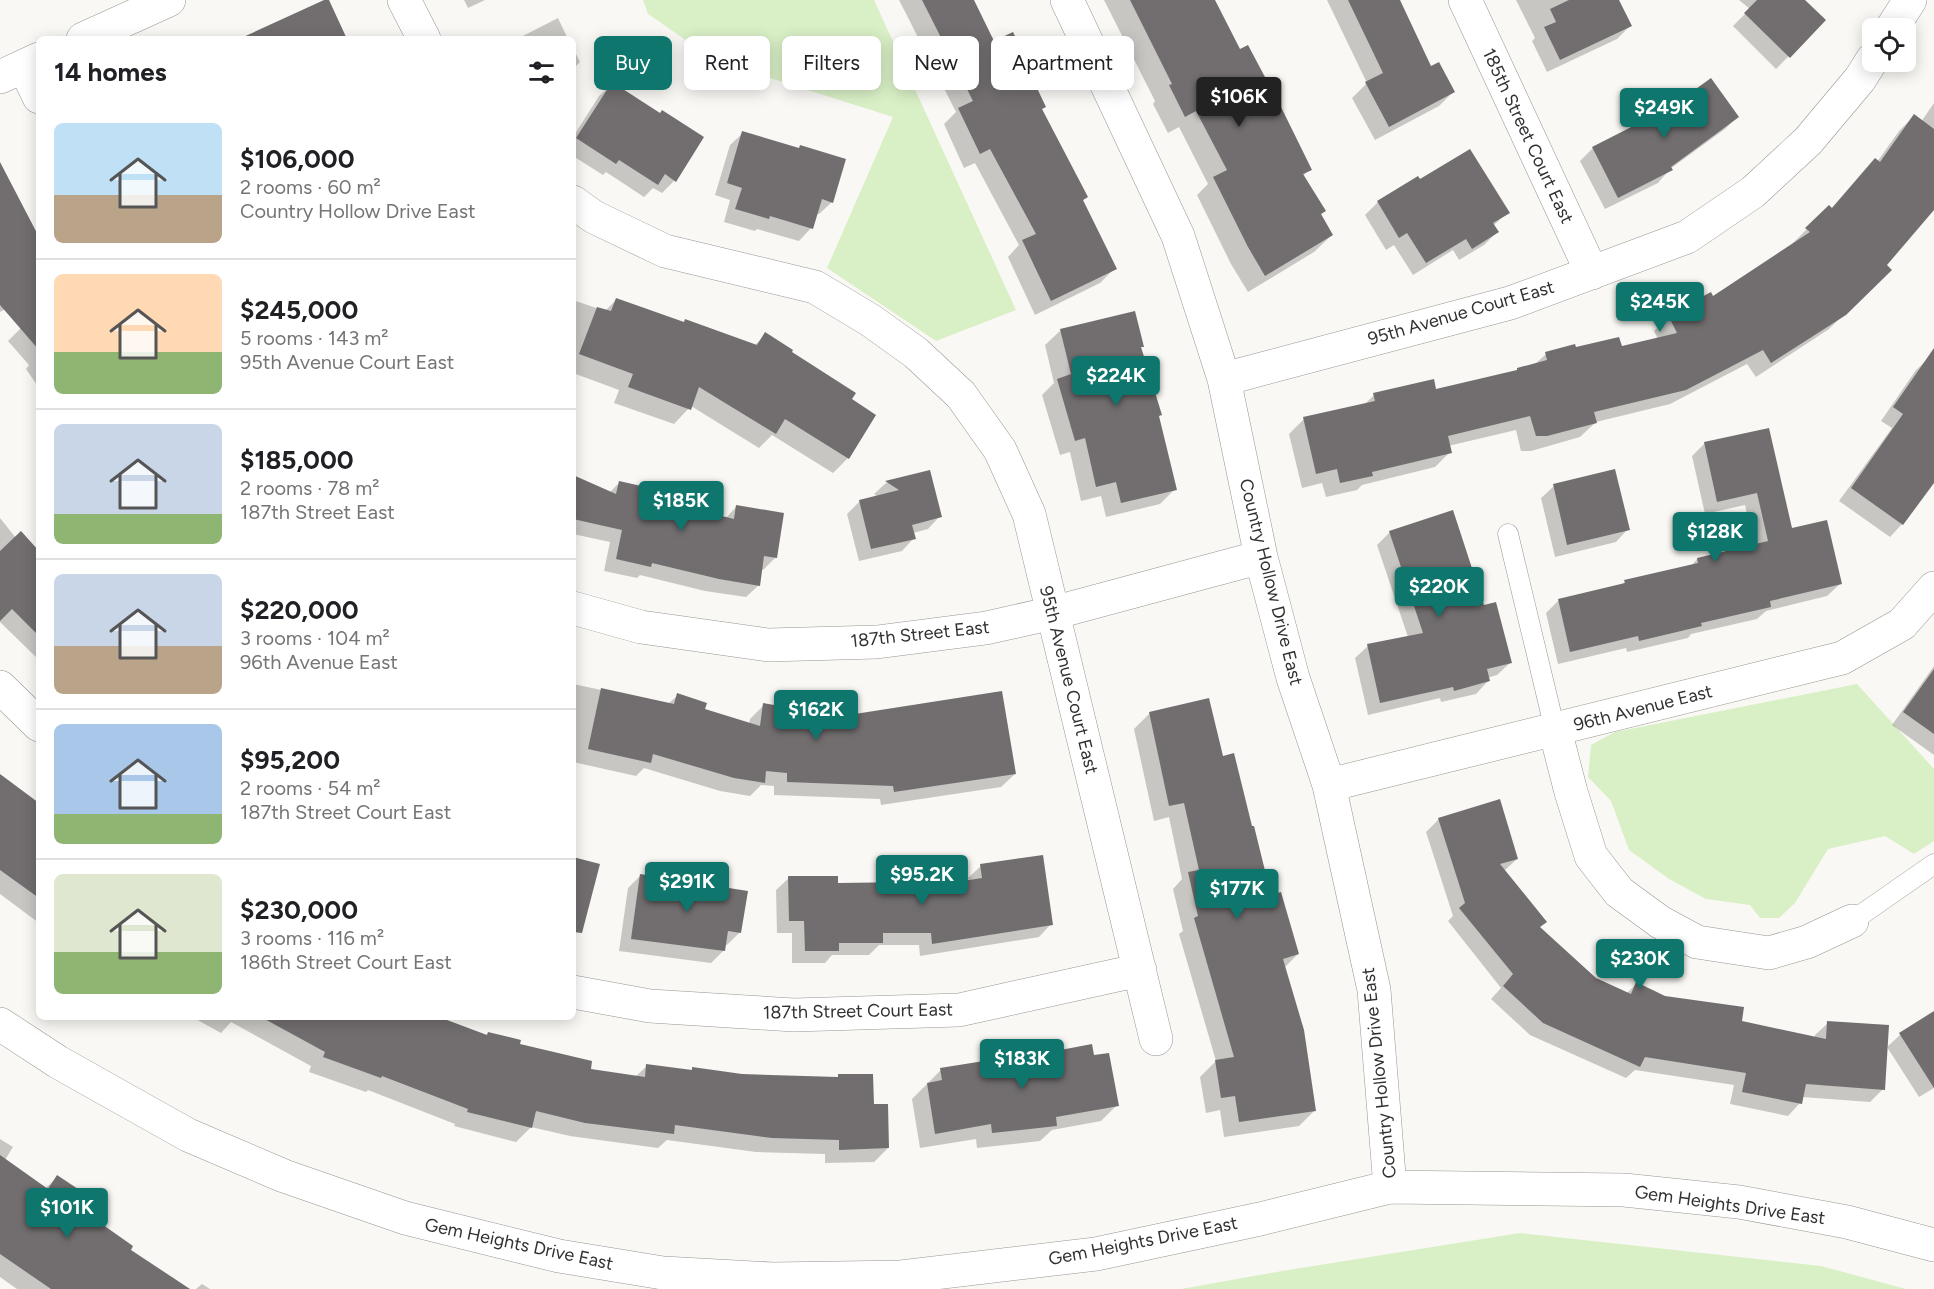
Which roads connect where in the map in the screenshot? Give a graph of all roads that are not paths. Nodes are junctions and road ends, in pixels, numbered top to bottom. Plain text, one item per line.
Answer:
1 (169, 0) edge
2 (404, 0) edge
3 (1067, 0) edge
4 (1465, 0) edge
5 (1910, 0) edge
6 (1898, 18) edge
7 (90, 36) edge
8 (422, 36) edge
9 (21, 68) edge
10 (1864, 72) edge
11 (36, 92) edge
12 (576, 204) edge
13 (1592, 273) junction
14 (1224, 379) junction
15 (1508, 534) dead end
16 (1261, 557) junction
17 (1934, 588) edge
18 (576, 609) edge
19 (1053, 613) junction
20 (0, 687) edge
21 (36, 722) edge
22 (1554, 730) junction
23 (1329, 785) junction
24 (1934, 864) edge
25 (1852, 921) joint
26 (1140, 970) junction
27 (576, 993) edge
28 (0, 1024) edge
29 (1156, 1039) dead end
30 (1390, 1187) junction
31 (1934, 1245) edge
32 (662, 1281) edge

1 - 7 street
2 - 8 street
3 - 14 street, Country Hollow Drive East
4 - 13 street, 185th Street Court East
5 - 6 street
9 - 11 street
10 - 13 street, 95th Avenue Court East
12 - 19 street, 95th Avenue Court East
13 - 14 street, 95th Avenue Court East
14 - 16 street, Country Hollow Drive East
15 - 22 lane
16 - 19 street, 187th Street East
16 - 23 street, Country Hollow Drive East
17 - 22 street, 96th Avenue East
18 - 19 street, 187th Street East
19 - 26 street, 95th Avenue Court East
20 - 21 street
22 - 23 street, 96th Avenue East
22 - 25 street
23 - 30 street, Country Hollow Drive East
24 - 25 lane
26 - 27 street, 187th Street Court East
26 - 29 street, 95th Avenue Court East
28 - 32 street, Gem Heights Drive East
30 - 31 street, Gem Heights Drive East
30 - 32 street, Gem Heights Drive East

